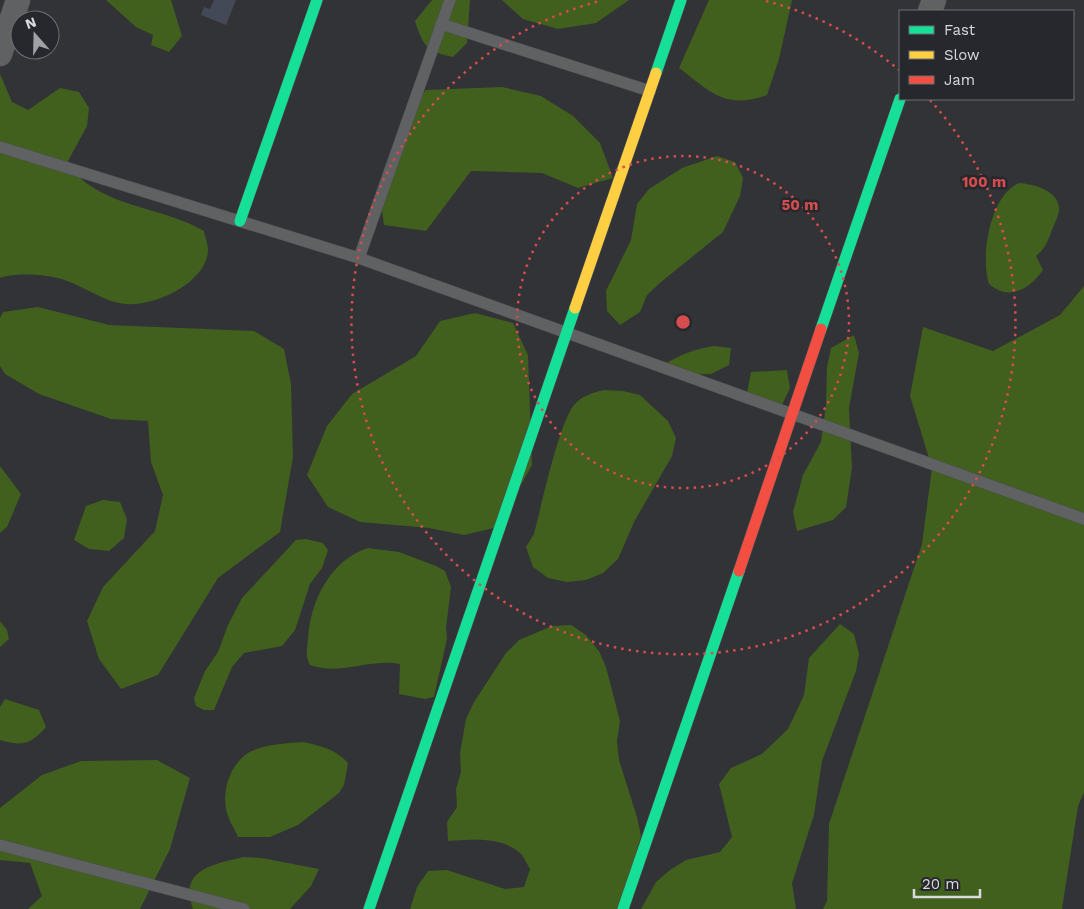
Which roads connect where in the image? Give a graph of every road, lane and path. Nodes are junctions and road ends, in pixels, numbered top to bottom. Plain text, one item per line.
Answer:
1 (18, 0) edge
2 (317, 0) edge
3 (450, 0) edge
4 (681, 0) edge
5 (441, 24) junction
6 (0, 54) edge
7 (650, 91) junction
8 (900, 100) edge
9 (0, 147) edge
10 (240, 221) junction
11 (359, 258) junction
12 (567, 333) junction
13 (792, 414) junction
14 (1084, 519) edge
15 (0, 845) edge
16 (244, 909) edge
17 (369, 909) edge
18 (623, 909) edge

1 - 6 street
2 - 10 street
3 - 5 lane
4 - 7 street
5 - 7 lane
5 - 11 lane
7 - 12 street
8 - 13 street
9 - 10 lane
10 - 11 lane
11 - 12 lane
12 - 13 lane
12 - 17 street
13 - 14 lane
13 - 18 street
15 - 16 lane

